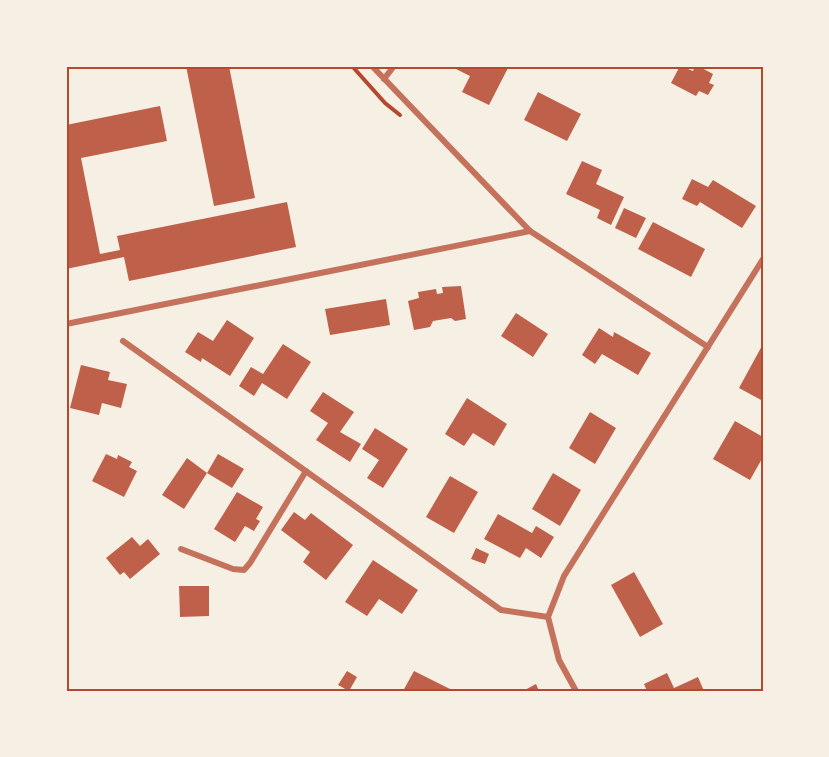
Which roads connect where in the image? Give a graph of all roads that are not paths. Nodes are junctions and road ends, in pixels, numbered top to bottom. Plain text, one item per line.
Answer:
1 (372, 66) edge
2 (394, 66) edge
3 (384, 79) junction
4 (530, 231) junction
5 (763, 259) edge
6 (66, 324) edge
7 (123, 341) dead end
8 (708, 347) junction
9 (306, 471) junction
10 (181, 549) dead end
11 (548, 617) junction
12 (576, 691) edge

1 - 3 street
2 - 3 street
3 - 4 street
4 - 6 street
4 - 8 street
5 - 8 street
7 - 9 street
8 - 11 street
9 - 10 street
9 - 11 street
11 - 12 street

